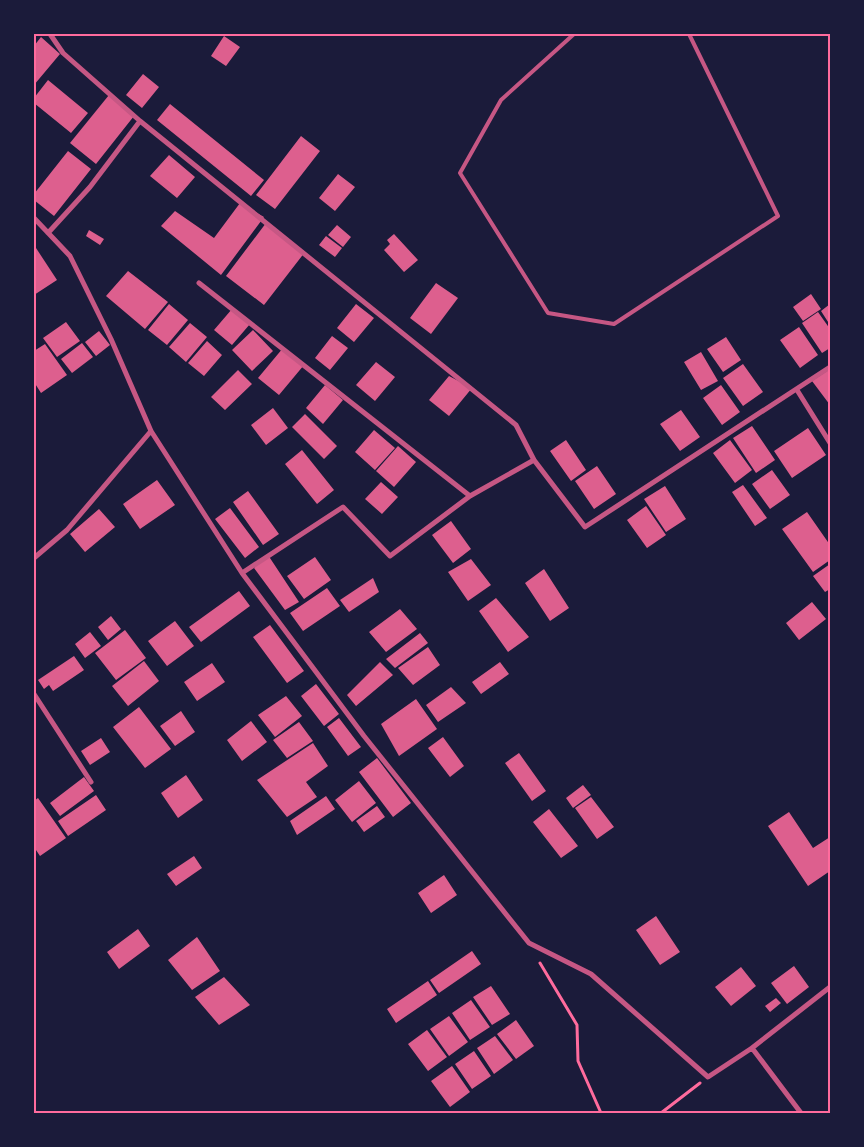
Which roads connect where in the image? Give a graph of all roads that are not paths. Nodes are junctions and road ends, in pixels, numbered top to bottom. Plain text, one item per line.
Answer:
1 (50, 34) edge
2 (574, 34) edge
3 (689, 34) edge
4 (140, 121) junction
5 (34, 218) edge
6 (48, 233) junction
7 (199, 283) dead end
8 (830, 367) edge
9 (797, 390) junction
10 (151, 432) junction
11 (830, 443) edge
12 (534, 460) junction
13 (470, 496) junction
14 (34, 558) edge
15 (242, 572) junction
16 (34, 694) edge
17 (91, 782) dead end
18 (830, 987) edge
19 (752, 1048) junction
20 (801, 1113) edge

1 - 4 street
2 - 3 lane
4 - 6 street
4 - 12 street
5 - 6 street
6 - 10 street
7 - 13 street
8 - 9 street
9 - 11 street
9 - 12 street
10 - 14 street
10 - 15 street
12 - 13 street
13 - 15 street
15 - 19 street
16 - 17 street
18 - 19 street
19 - 20 street

